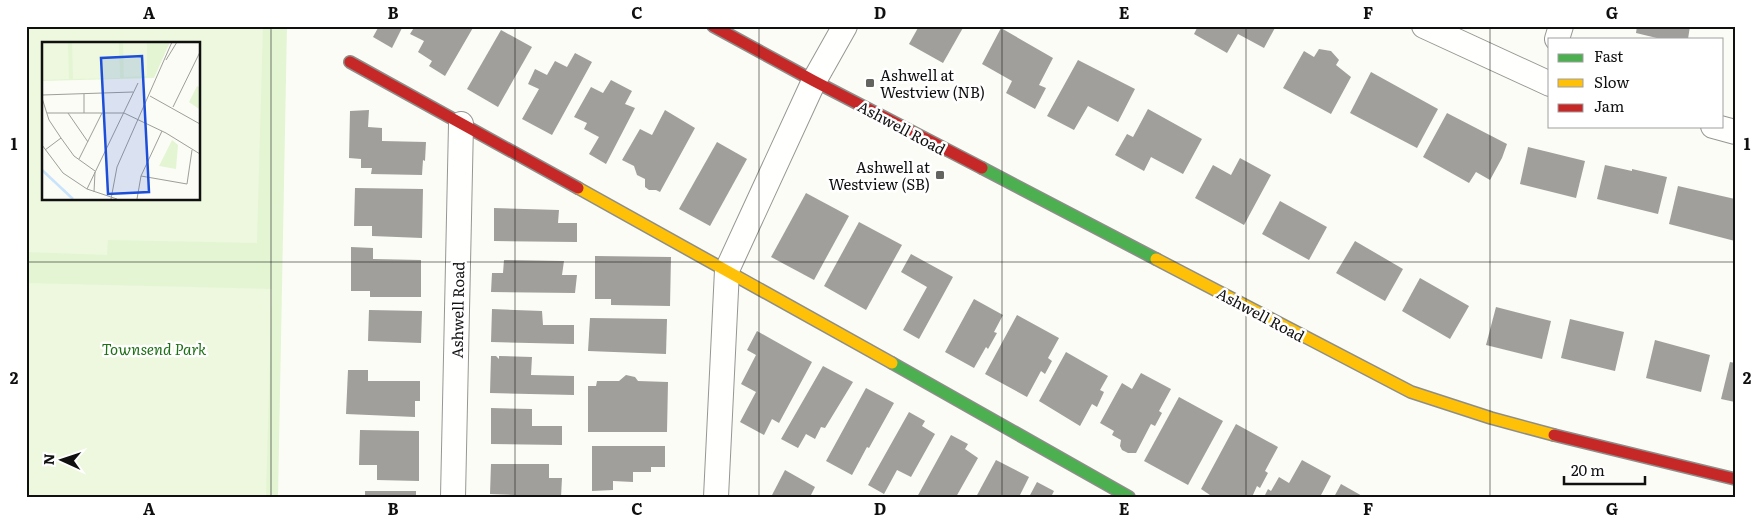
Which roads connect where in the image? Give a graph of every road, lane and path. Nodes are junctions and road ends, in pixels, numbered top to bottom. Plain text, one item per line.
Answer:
1 (712, 26) edge
2 (845, 26) edge
3 (1424, 26) edge
4 (350, 62) dead end
5 (1548, 79) edge
6 (814, 81) junction
7 (461, 124) junction
8 (1720, 128) edge
9 (1735, 132) edge
10 (727, 270) junction
11 (1735, 479) edge
12 (453, 497) edge
13 (716, 497) edge
14 (1129, 497) edge

1 - 6 street, Ashwell Road
2 - 6 street
3 - 5 street
4 - 7 street
6 - 10 street
6 - 11 street, Ashwell Road
7 - 10 street
7 - 12 street, Ashwell Road
8 - 9 street
10 - 13 street
10 - 14 street

